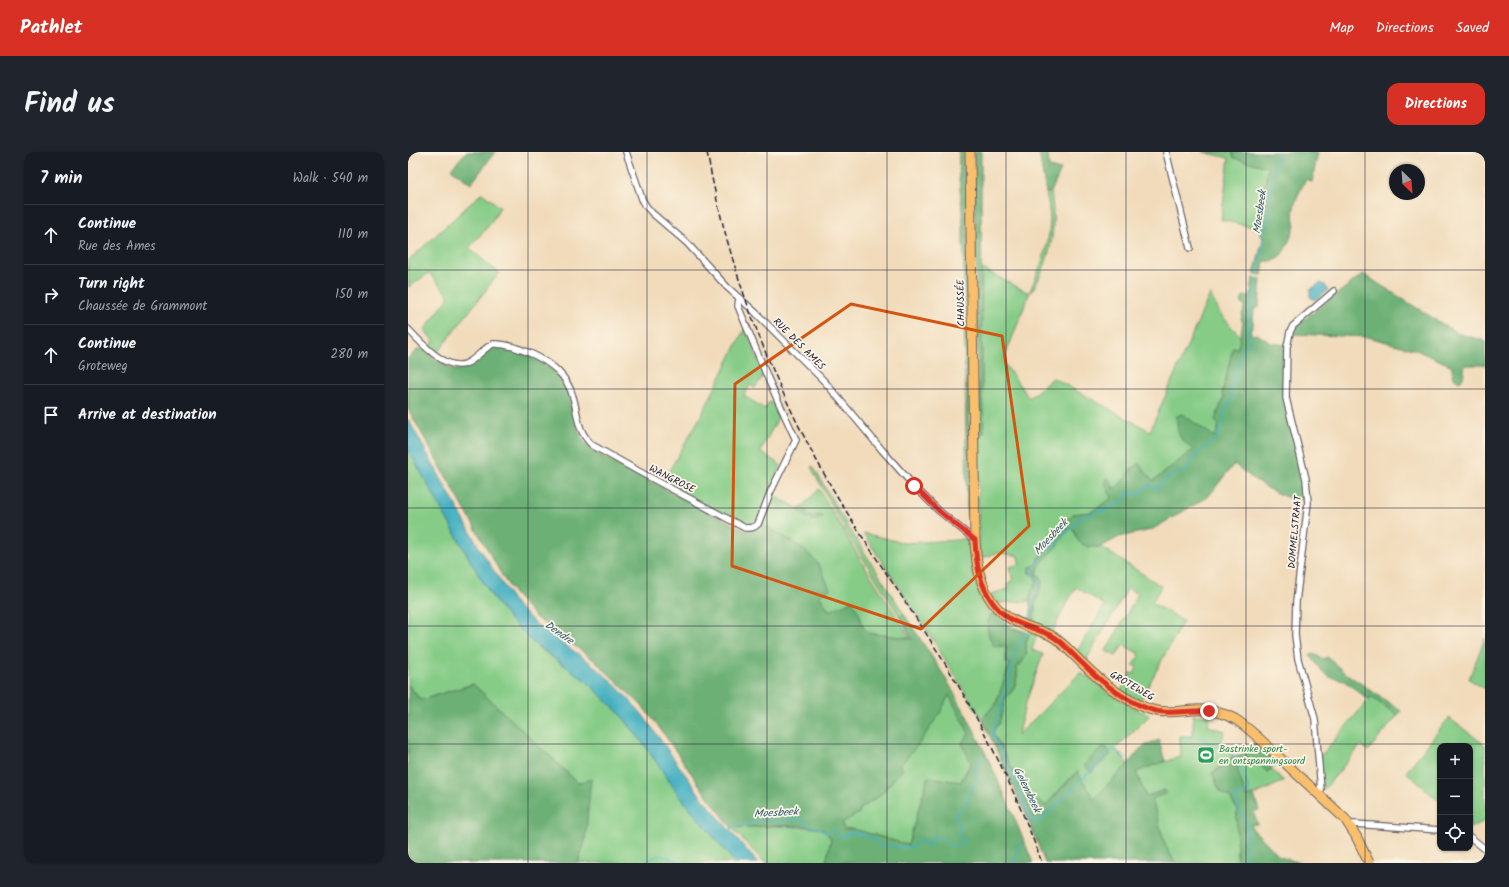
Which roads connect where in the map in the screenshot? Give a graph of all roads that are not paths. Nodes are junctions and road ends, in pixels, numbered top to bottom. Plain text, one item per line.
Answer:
1 (626, 152) edge
2 (970, 152) edge
3 (1166, 152) edge
4 (1190, 248) dead end
5 (1334, 291) dead end
6 (739, 299) junction
7 (408, 329) edge
8 (975, 540) junction
9 (1318, 793) junction
10 (1350, 826) junction
11 (1437, 830) edge
12 (1473, 839) edge
13 (1485, 849) edge
14 (1369, 863) edge

1 - 6 street, RUE DES AMES
2 - 8 main road, CHAUSSÉE
3 - 4 street
5 - 9 street, DOMMELSTRAAT
6 - 7 street, WANGROSE
6 - 8 street, RUE DES AMES
8 - 9 main road, GROTEWEG
9 - 10 main road, GROTEWEG
10 - 11 street
10 - 14 main road, GROTEWEG
12 - 13 street

